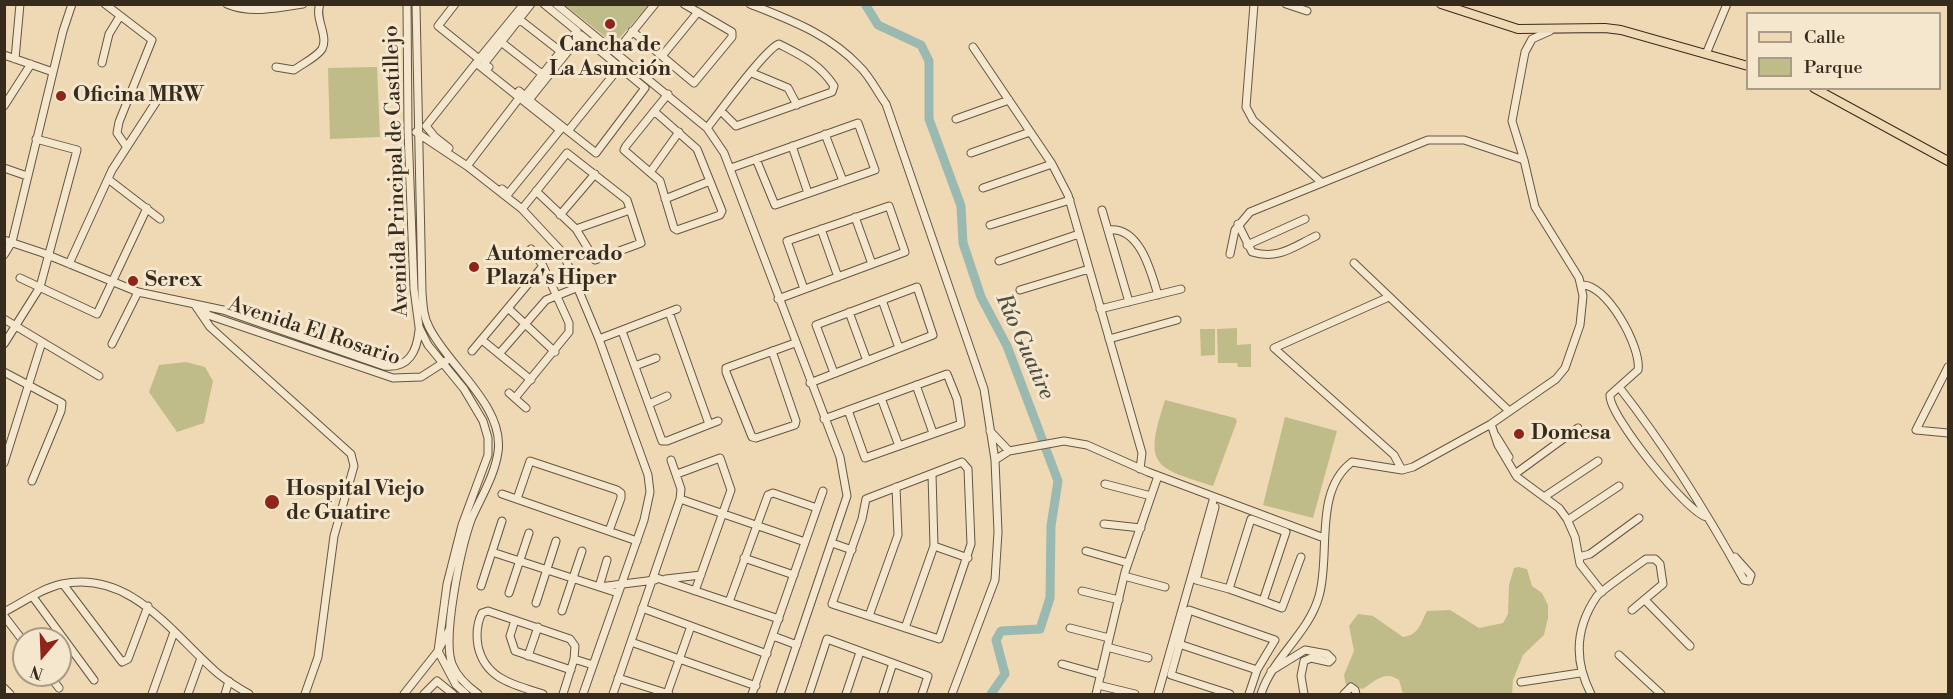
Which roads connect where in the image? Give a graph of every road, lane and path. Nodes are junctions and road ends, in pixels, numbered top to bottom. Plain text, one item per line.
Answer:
1 (20, 4) edge
2 (72, 4) edge
3 (105, 4) edge
4 (227, 4) edge
5 (303, 4) edge
6 (309, 4) edge
7 (408, 4) edge
8 (416, 4) edge
9 (455, 4) edge
10 (524, 4) edge
11 (531, 4) edge
12 (544, 4) edge
13 (654, 4) edge
14 (684, 4) edge
15 (750, 4) edge
16 (1254, 4) edge
17 (1286, 4) edge
18 (1441, 4) edge
19 (1727, 4) edge
20 (319, 8) edge
21 (558, 10) edge
22 (1307, 10) dead end
23 (698, 12) junction
24 (120, 15) junction
25 (519, 19) junction
26 (1556, 29) junction
27 (632, 32) junction
28 (501, 42) junction
29 (974, 47) dead end
30 (560, 51) junction
31 (616, 52) junction
32 (1706, 54) junction
33 (4, 55) edge
34 (662, 56) junction
35 (15, 59) junction
36 (102, 63) dead end
37 (623, 63) junction
38 (31, 64) junction
39 (1746, 65) edge
40 (276, 67) dead end
41 (53, 72) junction
42 (752, 73) junction
43 (542, 74) junction
44 (1818, 90) edge
45 (668, 94) junction
46 (520, 97) junction
47 (158, 99) dead end
48 (1009, 100) junction
49 (797, 105) junction
50 (4, 106) edge
51 (654, 111) junction
52 (721, 111) junction
53 (956, 119) dead end
54 (707, 128) junction
55 (408, 131) junction
56 (568, 131) junction
57 (418, 132) junction
58 (679, 132) junction
59 (1030, 132) junction
60 (825, 134) junction
61 (36, 138) junction
62 (126, 146) junction
63 (792, 146) junction
64 (971, 153) dead end
65 (460, 157) dead end
66 (756, 159) junction
67 (1524, 160) junction
68 (1948, 161) edge
69 (468, 164) junction
70 (1052, 164) junction
71 (4, 168) edge
72 (731, 168) junction
73 (651, 171) junction
74 (595, 174) junction
75 (27, 176) junction
76 (108, 179) junction
77 (710, 181) junction
78 (843, 181) junction
79 (1321, 182) junction
80 (982, 188) dead end
81 (536, 191) junction
82 (808, 194) junction
83 (665, 199) junction
84 (1070, 200) junction
85 (147, 208) junction
86 (522, 209) junction
87 (630, 210) junction
88 (1102, 210) dead end
89 (560, 215) junction
90 (855, 218) junction
91 (160, 219) dead end
92 (1305, 219) dead end
93 (1238, 224) junction
94 (990, 225) dead end
95 (576, 229) junction
96 (821, 229) junction
97 (1108, 230) junction
98 (1079, 234) junction
99 (1316, 236) dead end
100 (8, 241) edge
101 (1247, 245) junction
102 (531, 249) dead end
103 (1230, 254) dead end
104 (4, 255) edge
105 (48, 255) junction
106 (999, 261) dead end
107 (1354, 263) dead end
108 (69, 264) junction
109 (872, 264) junction
110 (543, 266) junction
111 (1089, 269) junction
112 (838, 277) junction
113 (20, 278) dead end
114 (112, 281) junction
115 (1581, 285) junction
116 (40, 287) junction
117 (576, 288) junction
118 (804, 289) junction
119 (1181, 289) dead end
120 (1020, 290) dead end
121 (138, 292) junction
122 (1158, 295) junction
123 (555, 296) junction
124 (1389, 297) junction
125 (778, 298) junction
126 (882, 300) junction
127 (1129, 302) junction
128 (198, 306) junction
129 (508, 308) junction
130 (677, 309) dead end
131 (1100, 309) junction
132 (669, 312) junction
133 (849, 312) junction
134 (4, 319) edge
135 (1177, 320) dead end
136 (526, 323) junction
137 (15, 327) junction
138 (419, 327) junction
139 (622, 331) junction
140 (599, 339) junction
141 (1109, 339) junction
142 (482, 340) junction
143 (42, 342) junction
144 (795, 343) junction
145 (4, 344) edge
146 (112, 344) dead end
147 (429, 346) junction
148 (899, 348) junction
149 (444, 350) junction
150 (415, 351) junction
151 (472, 351) dead end
152 (772, 351) junction
153 (555, 352) junction
154 (499, 354) junction
155 (450, 357) junction
156 (656, 358) dead end
157 (867, 361) junction
158 (443, 363) junction
159 (635, 366) junction
160 (1948, 367) edge
161 (4, 372) edge
162 (834, 374) junction
163 (99, 376) dead end
164 (531, 380) junction
165 (810, 382) junction
166 (916, 385) junction
167 (28, 386) junction
168 (1619, 387) junction
169 (667, 396) dead end
170 (881, 398) junction
171 (649, 404) junction
172 (526, 408) dead end
173 (848, 410) junction
174 (1509, 410) junction
175 (824, 419) junction
176 (718, 421) dead end
177 (709, 424) junction
178 (1491, 424) junction
179 (1578, 428) dead end
180 (990, 431) junction
181 (933, 433) junction
182 (1948, 433) edge
183 (899, 446) junction
184 (1009, 451) junction
185 (671, 460) dead end
186 (995, 460) junction
187 (1598, 460) dead end
188 (4, 462) edge
189 (1140, 469) junction
190 (1402, 470) junction
191 (1513, 471) junction
192 (677, 474) junction
193 (932, 474) junction
194 (1158, 476) junction
195 (32, 481) dead end
196 (1104, 484) dead end
197 (1619, 486) dead end
198 (896, 487) junction
199 (823, 491) dead end
200 (502, 494) dead end
201 (1151, 496) junction
202 (1214, 496) junction
203 (1544, 497) junction
204 (517, 499) junction
205 (680, 499) junction
206 (1215, 507) dead end
207 (817, 508) junction
208 (723, 513) junction
209 (1252, 515) junction
210 (1707, 517) junction
211 (1639, 518) dead end
212 (1568, 520) junction
213 (502, 521) dead end
214 (1104, 524) dead end
215 (756, 525) junction
216 (1141, 528) junction
217 (609, 531) junction
218 (530, 533) dead end
219 (1324, 538) junction
220 (556, 541) dead end
221 (637, 541) junction
222 (805, 542) junction
223 (832, 543) junction
224 (934, 546) junction
225 (852, 550) junction
226 (582, 551) dead end
227 (1086, 551) dead end
228 (492, 552) junction
229 (1733, 556) dead end
230 (1301, 557) dead end
231 (1579, 557) junction
232 (744, 558) junction
233 (968, 558) junction
234 (520, 561) junction
235 (607, 561) dead end
236 (1128, 563) junction
237 (546, 570) junction
238 (700, 575) junction
239 (794, 575) junction
240 (1124, 576) junction
241 (573, 578) junction
242 (653, 579) junction
243 (663, 580) junction
244 (63, 584) junction
245 (621, 584) junction
246 (481, 586) dead end
247 (598, 587) junction
248 (1165, 587) dead end
249 (1229, 589) junction
250 (695, 591) junction
251 (1082, 591) dead end
252 (509, 592) dead end
253 (1602, 592) junction
254 (618, 593) junction
255 (33, 597) junction
256 (1119, 600) junction
257 (1645, 600) junction
258 (1263, 601) junction
259 (729, 602) junction
260 (536, 603) dead end
261 (148, 606) junction
262 (642, 608) junction
263 (1632, 610) dead end
264 (562, 611) dead end
265 (4, 614) edge
266 (869, 616) junction
267 (515, 620) junction
268 (778, 620) junction
269 (692, 626) junction
270 (13, 627) edge
271 (538, 627) junction
272 (905, 628) junction
273 (1070, 628) dead end
274 (450, 629) junction
275 (174, 632) junction
276 (773, 636) junction
277 (1110, 638) junction
278 (631, 642) junction
279 (1171, 642) junction
280 (797, 645) junction
281 (1179, 645) junction
282 (1690, 646) dead end
283 (1107, 647) junction
284 (438, 651) junction
285 (861, 652) junction
286 (767, 654) junction
287 (1619, 655) dead end
288 (528, 656) junction
289 (201, 658) junction
290 (680, 658) junction
291 (1148, 658) dead end
292 (574, 659) junction
293 (452, 662) junction
294 (893, 663) junction
295 (1062, 664) dead end
296 (593, 665) junction
297 (571, 670) junction
298 (1257, 670) junction
299 (1271, 671) junction
300 (1580, 673) junction
301 (1101, 675) junction
302 (618, 678) junction
303 (94, 680) dead end
304 (229, 681) junction
305 (1521, 682) dead end
306 (1098, 685) junction
307 (756, 686) junction
308 (4, 688) edge
309 (10, 694) edge
310 (152, 694) edge
311 (188, 694) edge
312 (225, 694) edge
313 (249, 694) edge
314 (305, 694) edge
315 (404, 694) edge
316 (424, 694) edge
317 (453, 694) edge
318 (466, 694) edge
319 (478, 694) edge
320 (543, 694) edge
321 (563, 694) edge
322 (583, 694) edge
323 (613, 694) edge
324 (668, 694) edge
325 (753, 694) edge
326 (780, 694) edge
327 (808, 694) edge
328 (846, 694) edge
329 (883, 694) edge
330 (922, 694) edge
331 (952, 694) edge
332 (1096, 694) edge
333 (1134, 694) edge
334 (1158, 694) edge
335 (1230, 694) edge
336 (1249, 694) edge
337 (1261, 694) edge
338 (1304, 694) edge
339 (1344, 694) edge
340 (1356, 694) edge
341 (1591, 694) edge
342 (1661, 694) edge

1 - 35 street
2 - 41 street
3 - 24 street
4 - 5 street
6 - 20 street
7 - 55 street, Avenida Principal de Castillejo
8 - 57 street, Avenida Principal de Castillejo
9 - 10 street
11 - 25 street
12 - 21 street
13 - 27 street
14 - 23 street
15 - 180 street
16 - 79 street
17 - 22 street
18 - 26 main road
19 - 32 street
20 - 40 street
21 - 30 street
21 - 31 street
23 - 34 street
23 - 34 street
24 - 36 street
24 - 62 street
25 - 28 street
25 - 30 street
26 - 32 main road
26 - 67 street
27 - 31 street
27 - 34 street
28 - 43 street
28 - 43 street
29 - 48 street
30 - 43 street
31 - 37 street
32 - 39 main road
33 - 35 street
35 - 38 street
37 - 45 street
37 - 56 street
37 - 56 street
37 - 56 street
38 - 41 street
38 - 50 street
41 - 61 street
42 - 49 street
42 - 49 street
42 - 52 street
44 - 68 main road
45 - 51 street
45 - 54 street
46 - 65 street
46 - 69 street
46 - 69 street
47 - 62 street
48 - 53 street
48 - 59 street
49 - 52 street
51 - 58 street
51 - 73 street
52 - 54 street
54 - 72 street
55 - 57 street
55 - 138 street, Avenida Principal de Castillejo
57 - 69 street
57 - 149 street, Avenida Principal de Castillejo
58 - 73 street
58 - 77 street
59 - 64 street
59 - 70 street
60 - 63 street
60 - 78 street
60 - 78 street
61 - 75 street
61 - 105 street
62 - 76 street
63 - 66 street
63 - 82 street
66 - 72 street
66 - 82 street
67 - 79 street
67 - 115 street
69 - 86 street
70 - 80 street
70 - 84 street
71 - 75 street
72 - 125 street
73 - 83 street
74 - 81 street
74 - 87 street
74 - 89 street
75 - 100 street
76 - 85 street
76 - 108 street
77 - 83 street
77 - 83 street
78 - 82 street
79 - 93 street
81 - 86 street
81 - 89 street
84 - 94 street
84 - 98 street
85 - 91 street
85 - 114 street
86 - 117 street
87 - 95 street
87 - 95 street
88 - 97 street
89 - 95 street
90 - 96 street
90 - 109 street
90 - 109 street
92 - 101 street
93 - 101 street
93 - 103 street
96 - 112 street
96 - 118 street
97 - 122 street
97 - 127 street
98 - 106 street
98 - 111 street
99 - 101 street
100 - 104 street
100 - 105 street, Avenida El Rosario
102 - 110 street
105 - 108 street, Avenida El Rosario
105 - 116 street
107 - 124 street
108 - 114 street, Avenida El Rosario
109 - 112 street
110 - 123 street
110 - 129 street
111 - 120 street
111 - 131 street
112 - 118 street
113 - 116 street
114 - 116 street
114 - 121 street, Avenida El Rosario
115 - 168 street
115 - 174 street
116 - 137 street
117 - 123 street
117 - 140 street
118 - 125 street
119 - 122 street
121 - 128 street, Avenida El Rosario
121 - 146 street
122 - 127 street
123 - 136 street
123 - 153 street
124 - 174 street
124 - 190 street
125 - 144 street
126 - 133 street
126 - 148 street
126 - 148 street
127 - 131 street
128 - 150 street, Avenida El Rosario
128 - 158 street, Avenida El Rosario
128 - 314 street
129 - 136 street
129 - 142 street
130 - 132 street
131 - 141 street
132 - 139 street
132 - 177 street
133 - 157 street
133 - 162 street
134 - 137 street
135 - 141 street
136 - 153 street
136 - 154 street
137 - 143 street
137 - 145 street
138 - 147 street, Avenida Principal de Castillejo
138 - 150 street, Avenida El Rosario
139 - 140 street
139 - 159 street
140 - 221 street
141 - 189 street
142 - 151 street
142 - 154 street
143 - 163 street
143 - 167 street
144 - 152 street
144 - 165 street
147 - 149 street, Avenida El Rosario
147 - 150 street, Avenida El Rosario
147 - 158 street, Avenida Principal de Castillejo
148 - 157 street
149 - 155 street, Avenida Principal de Castillejo
152 - 152 street
153 - 164 street
154 - 164 street
155 - 158 street, Avenida El Rosario
155 - 274 street, Avenida Principal de Castillejo
156 - 159 street
157 - 162 street
158 - 284 street, Avenida Principal de Castillejo
159 - 171 street
160 - 182 street
161 - 167 street
162 - 165 street
164 - 172 street
165 - 175 street
166 - 170 street
166 - 181 street
166 - 181 street
167 - 188 street
167 - 195 street
168 - 210 street
168 - 210 street
169 - 171 street
170 - 173 street
170 - 183 street
171 - 177 street
173 - 175 street
173 - 183 street
174 - 178 street
175 - 223 street
176 - 177 street
178 - 190 street
178 - 191 street
179 - 191 street
180 - 184 street
180 - 186 street
181 - 183 street
184 - 186 street
184 - 189 street
185 - 192 street
186 - 331 street
187 - 203 street
189 - 194 street
190 - 219 street
191 - 203 street
192 - 205 street
192 - 208 street
193 - 198 street
193 - 224 street
193 - 233 street
194 - 201 street
194 - 202 street
196 - 201 street
197 - 212 street
198 - 225 street
198 - 266 street
199 - 207 street
200 - 204 street
201 - 216 street
202 - 209 street
202 - 279 street
203 - 212 street
204 - 217 street
204 - 217 street
205 - 208 street
205 - 242 street
206 - 249 street
207 - 215 street
207 - 222 street
208 - 215 street
208 - 238 street
209 - 219 street
209 - 249 street
209 - 258 street
210 - 229 street
211 - 231 street
212 - 231 street
213 - 228 street
214 - 216 street
215 - 222 street
215 - 232 street
216 - 236 street
217 - 221 street
218 - 234 street
219 - 299 street
220 - 237 street
221 - 245 street
222 - 239 street
223 - 225 street
223 - 280 street
224 - 233 street
224 - 272 street
225 - 266 street
226 - 241 street
227 - 236 street
228 - 234 street
228 - 246 street
230 - 258 street
231 - 253 street
232 - 239 street
232 - 259 street
233 - 272 street
234 - 237 street
234 - 252 street
235 - 247 street
236 - 240 street
237 - 241 street
237 - 260 street
238 - 243 street
238 - 250 street
239 - 268 street
240 - 248 street
240 - 256 street
241 - 247 street
241 - 264 street
242 - 243 street
242 - 245 street
242 - 262 street
243 - 250 street
244 - 255 street
244 - 261 street
244 - 261 street
245 - 247 street
245 - 254 street
247 - 254 street
249 - 258 street
250 - 259 street
251 - 256 street
253 - 257 street
253 - 300 street
254 - 296 street
255 - 265 street
255 - 303 street
256 - 277 street
257 - 263 street
257 - 282 street
259 - 268 street
261 - 275 street
262 - 269 street
262 - 278 street
265 - 270 street
266 - 272 street
267 - 271 street
267 - 288 street
267 - 320 street
268 - 276 street
269 - 286 street
269 - 290 street
271 - 288 street
271 - 292 street
273 - 277 street
274 - 284 street
274 - 293 street, Avenida Principal de Castillejo
275 - 289 street
275 - 310 street
276 - 280 street
276 - 286 street
277 - 283 street
278 - 290 street
278 - 302 street
279 - 281 street
279 - 334 street
280 - 326 street
281 - 298 street
281 - 298 street
281 - 335 street
283 - 291 street
283 - 301 street
284 - 293 street
284 - 315 street
284 - 318 street
285 - 294 street
285 - 327 street
285 - 328 street
286 - 307 street
287 - 342 street
288 - 297 street
289 - 304 street
289 - 311 street
290 - 307 street
290 - 324 street
292 - 296 street
292 - 297 street
293 - 319 street
294 - 329 street
294 - 330 street
295 - 301 street
296 - 322 street
297 - 321 street
298 - 336 street
299 - 337 street
299 - 338 street
300 - 305 street
300 - 341 street
301 - 306 street
302 - 323 street
302 - 324 street
304 - 312 street
304 - 313 street
306 - 332 street
306 - 333 street
307 - 325 street
308 - 309 street
316 - 317 street
339 - 340 street

